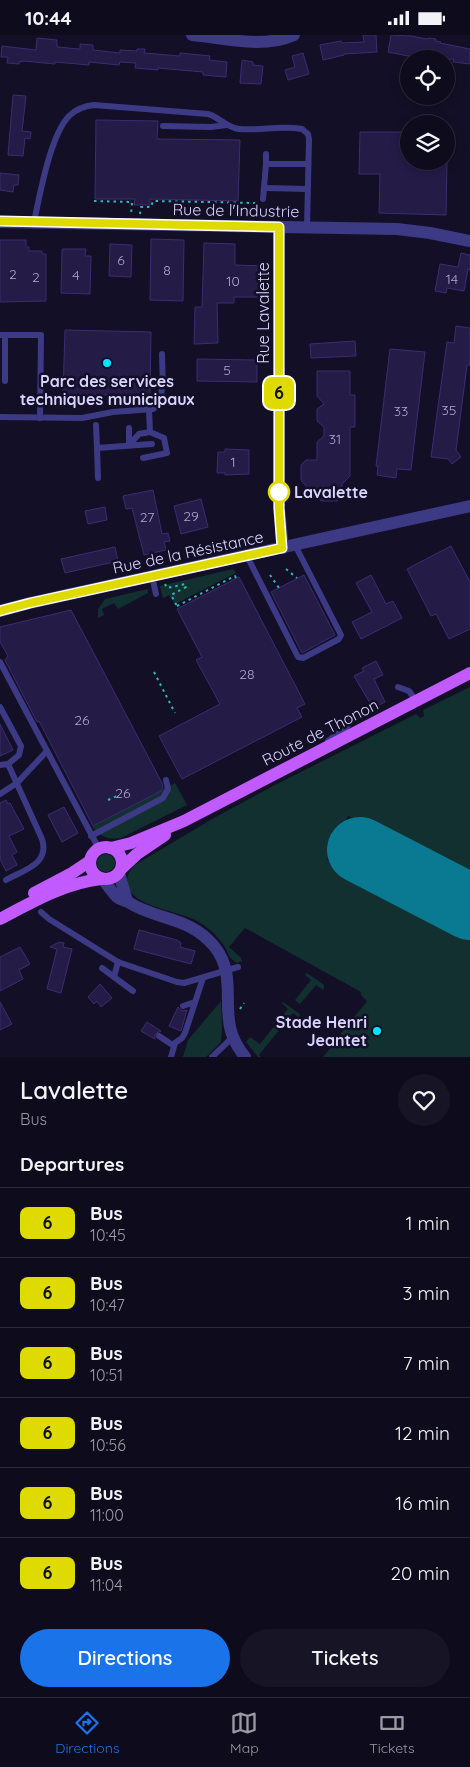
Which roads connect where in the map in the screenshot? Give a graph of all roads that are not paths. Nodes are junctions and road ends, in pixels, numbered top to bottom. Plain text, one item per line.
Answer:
1 (192, 35) edge
2 (294, 35) edge
3 (227, 125) junction
4 (162, 126) dead end
5 (266, 154) dead end
6 (266, 164) junction
7 (308, 164) junction
8 (265, 188) junction
9 (308, 189) junction
10 (263, 199) road end
11 (0, 221) edge
12 (34, 222) junction
13 (279, 227) junction
14 (307, 228) junction
15 (470, 241) edge
16 (3, 335) edge
17 (162, 354) dead end
18 (4, 381) dead end
19 (149, 410) junction
20 (0, 417) edge
21 (40, 418) junction
22 (96, 425) dead end
23 (129, 429) dead end
24 (150, 432) junction
25 (152, 444) dead end
26 (129, 445) junction
27 (97, 448) junction
28 (143, 458) dead end
29 (98, 478) dead end
30 (470, 506) edge
31 (289, 546) junction
32 (247, 555) junction
33 (156, 575) junction
34 (156, 594) dead end
35 (0, 603) edge
36 (30, 603) junction
37 (0, 611) edge
38 (0, 662) edge
39 (470, 673) edge
40 (398, 687) dead end
41 (416, 701) junction
42 (0, 707) edge
43 (354, 713) dead end
44 (47, 751) junction
45 (303, 759) junction
46 (8, 764) junction
47 (0, 765) edge
48 (166, 780) dead end
49 (17, 783) junction
50 (0, 794) edge
51 (184, 821) junction
52 (91, 836) junction
53 (105, 849) junction
54 (90, 861) junction
55 (120, 871) junction
56 (102, 879) junction
57 (6, 880) dead end
58 (127, 901) junction
59 (0, 910) edge
60 (41, 912) dead end
61 (0, 919) edge
62 (118, 962) junction
63 (238, 967) dead end
64 (102, 968) dead end
65 (226, 971) junction
66 (114, 977) junction
67 (203, 977) junction
68 (133, 991) dead end
69 (195, 1002) junction
70 (183, 1006) dead end
71 (159, 1036) dead end
72 (233, 1037) junction
73 (174, 1046) junction
74 (171, 1057) edge
75 (212, 1057) edge
76 (245, 1057) edge

1 - 2 street
3 - 4 lane
3 - 7 lane
3 - 12 lane
5 - 6 lane
6 - 7 lane
6 - 8 lane
7 - 9 lane
8 - 9 lane
8 - 10 lane
9 - 14 lane
11 - 12 street, Rue de l'Industrie
12 - 13 street, Rue de l'Industrie
13 - 14 street, Rue de l'Industrie
13 - 31 street, Rue Lavalette
14 - 15 street, Rue de l'Industrie
16 - 18 lane
16 - 21 lane
17 - 19 lane
19 - 21 lane
19 - 24 lane
20 - 21 lane
22 - 27 lane
23 - 26 lane
24 - 26 lane
24 - 28 lane
25 - 26 lane
26 - 27 lane
27 - 29 lane
30 - 31 street, Rue de la Résistance
31 - 32 street, Rue de la Résistance
31 - 32 lane
32 - 33 street, Rue de la Résistance
33 - 34 lane
33 - 36 street, Rue de la Résistance
35 - 36 street, Rue de la Résistance
36 - 37 street, Rue de la Résistance
38 - 44 lane
39 - 41 main road, Route de Thonon
40 - 41 lane
41 - 45 main road, Route de Thonon
42 - 46 lane
43 - 45 lane
44 - 49 lane
44 - 52 lane
45 - 51 main road, Route de Thonon
46 - 47 lane
46 - 49 lane
48 - 52 lane
49 - 50 lane
49 - 57 lane
51 - 53 main road, Route de Thonon
51 - 55 main road, Route de Thonon
52 - 53 lane
53 - 54 main road
53 - 55 main road
54 - 56 main road
54 - 59 main road
55 - 56 main road
55 - 58 street
56 - 58 street
56 - 61 main road
58 - 65 street
60 - 62 lane
62 - 66 lane
62 - 67 lane
63 - 65 lane
64 - 66 lane
65 - 67 lane
65 - 72 street
66 - 68 lane
67 - 69 lane
69 - 70 lane
69 - 73 lane
71 - 73 lane
72 - 75 lane
72 - 76 street
73 - 74 lane

